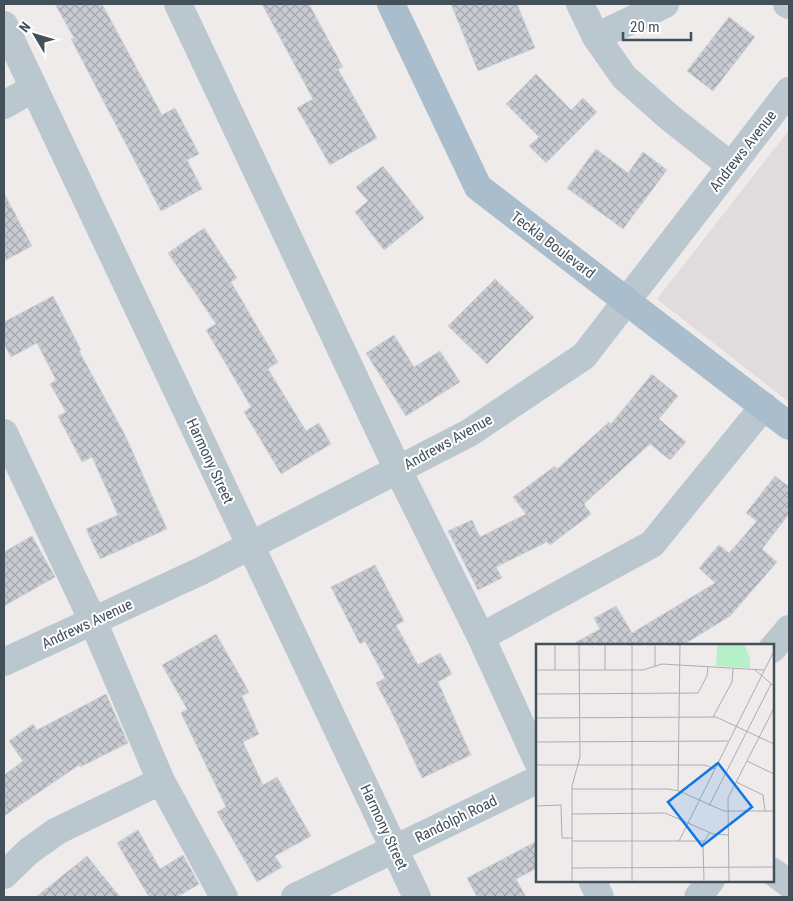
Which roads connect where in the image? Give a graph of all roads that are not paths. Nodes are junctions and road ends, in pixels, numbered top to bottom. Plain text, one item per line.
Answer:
1 (178, 4) edge
2 (391, 4) edge
3 (580, 4) edge
4 (665, 4) edge
5 (4, 25) edge
6 (596, 37) junction
7 (34, 88) junction
8 (789, 91) edge
9 (4, 105) edge
10 (731, 166) junction
11 (626, 301) junction
12 (764, 406) junction
13 (789, 426) edge
14 (4, 433) edge
15 (398, 470) junction
16 (250, 546) junction
17 (93, 621) junction
18 (481, 637) junction
19 (4, 662) edge
20 (536, 758) edge
21 (536, 780) edge
22 (161, 781) junction
23 (394, 849) junction
24 (773, 872) edge
25 (4, 875) edge
26 (592, 881) edge
27 (710, 881) edge
28 (789, 884) edge
29 (224, 897) edge
30 (295, 897) edge
31 (417, 897) edge
32 (600, 897) edge
33 (698, 897) edge

1 - 15 street
2 - 11 main road, Teckla Boulevard
3 - 6 street
4 - 6 street
5 - 7 street, Harmony Street
6 - 10 street
7 - 9 street
7 - 16 street, Harmony Street
8 - 10 street, Andrews Avenue
10 - 11 street, Andrews Avenue
11 - 12 main road, Teckla Boulevard
11 - 15 street, Andrews Avenue
12 - 13 main road, Teckla Boulevard
12 - 18 street
14 - 17 street
15 - 16 street, Andrews Avenue
15 - 18 street
16 - 17 street, Andrews Avenue
16 - 23 street, Harmony Street
17 - 19 street, Andrews Avenue
17 - 22 street
18 - 20 street
21 - 23 street, Randolph Road
22 - 25 street
22 - 29 street
23 - 30 street, Randolph Road
23 - 31 street, Harmony Street
24 - 28 street
26 - 32 street
27 - 33 street

